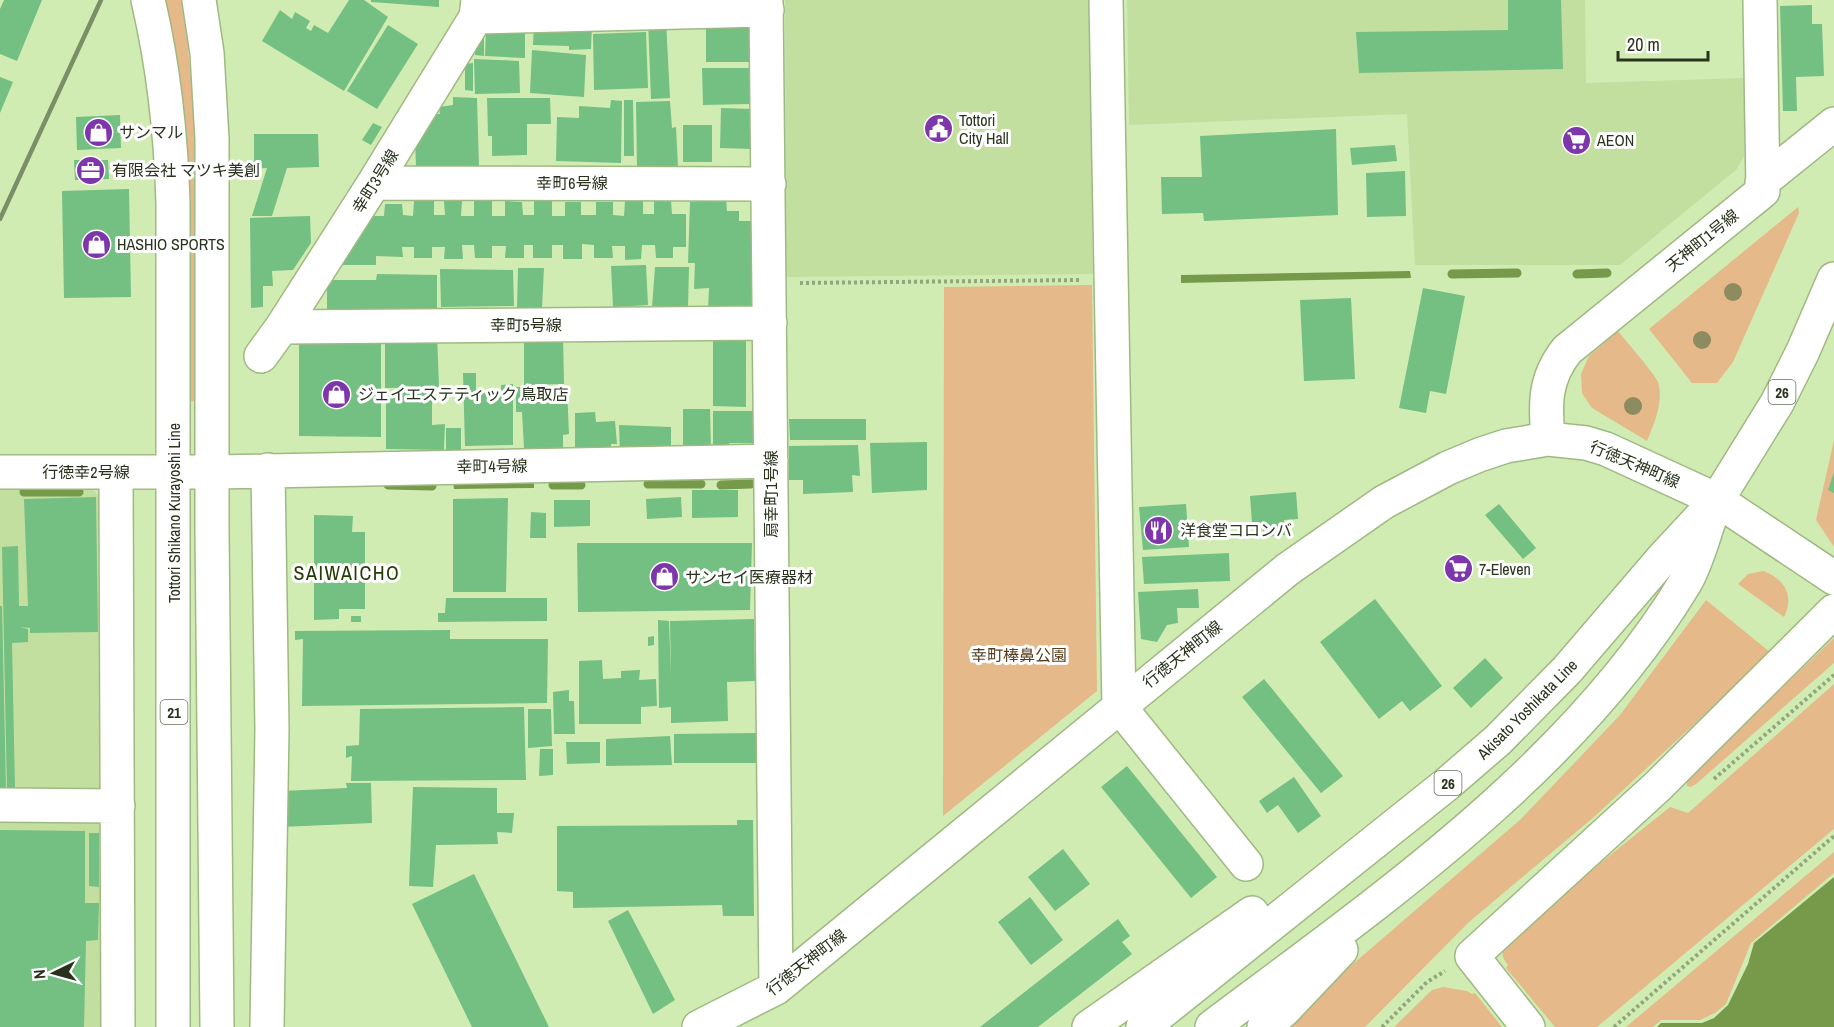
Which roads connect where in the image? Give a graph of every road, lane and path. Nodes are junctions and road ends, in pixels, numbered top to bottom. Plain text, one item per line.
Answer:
1 (148, 0) edge
2 (199, 0) edge
3 (1106, 0) edge
4 (1760, 0) edge
5 (766, 5) edge
6 (477, 8) edge
7 (1834, 123) edge
8 (1762, 182) junction
9 (374, 183) junction
10 (769, 184) junction
11 (1834, 279) edge
12 (1112, 280) junction
13 (769, 284) junction
14 (770, 323) junction
15 (282, 327) junction
16 (261, 356) dead end
17 (1548, 439) junction
18 (771, 461) junction
19 (268, 470) junction
20 (0, 472) edge
21 (172, 472) junction
22 (212, 472) junction
23 (116, 473) junction
24 (1717, 500) junction
25 (1834, 578) edge
26 (1834, 611) edge
27 (1834, 675) edge
28 (1119, 706) junction
29 (1713, 779) dead end
30 (1448, 784) junction
31 (0, 805) edge
32 (118, 806) junction
33 (1834, 836) edge
34 (1246, 864) dead end
35 (1410, 877) junction
36 (1472, 956) junction
37 (776, 988) junction
38 (118, 1027) edge
39 (173, 1027) edge
40 (217, 1027) edge
41 (267, 1027) edge
42 (699, 1027) edge
43 (1089, 1027) edge
44 (1143, 1027) edge
45 (1212, 1027) edge
46 (1264, 1027) edge
47 (1382, 1027) edge
48 (1528, 1027) edge
49 (1614, 1027) edge

1 - 21 street, Tottori Shikano Kurayoshi Line / 21
2 - 22 street
3 - 12 street
4 - 8 street
5 - 6 street
5 - 10 street, 扇幸町1号線
6 - 9 street, 幸町3号線
7 - 8 street
8 - 17 street, 天神町1号線
9 - 10 street, 幸町6号線
9 - 15 street, 幸町3号線
10 - 13 street, 扇幸町1号線
11 - 24 street, Akisato Yoshikata Line / 26
12 - 13 path
12 - 28 street
13 - 14 street, 扇幸町1号線
14 - 15 street, 幸町5号線
14 - 18 street, 扇幸町1号線
15 - 16 street, 幸町3号線
17 - 24 street, 行徳天神町線
17 - 28 street, 行徳天神町線
18 - 19 street, 幸町4号線
18 - 37 street, 扇幸町1号線
19 - 22 street, 幸町4号線
19 - 41 street
20 - 23 street, 行徳幸2号線
21 - 22 street, 行徳幸2号線
21 - 23 street, 行徳幸2号線
21 - 39 street, Tottori Shikano Kurayoshi Line / 21
22 - 40 street
23 - 32 street
24 - 25 street, 行徳天神町線
24 - 30 street, Akisato Yoshikata Line / 26
24 - 35 street, Akisato Yoshikata Line / 26
26 - 36 street
27 - 29 path
28 - 34 street
28 - 37 street, 行徳天神町線
30 - 43 street
30 - 44 street, Akisato Yoshikata Line / 26
31 - 32 street
32 - 38 street
33 - 49 path
35 - 45 street, Akisato Yoshikata Line / 26
35 - 46 street
36 - 47 path
36 - 48 street
37 - 42 street, 行徳天神町線

